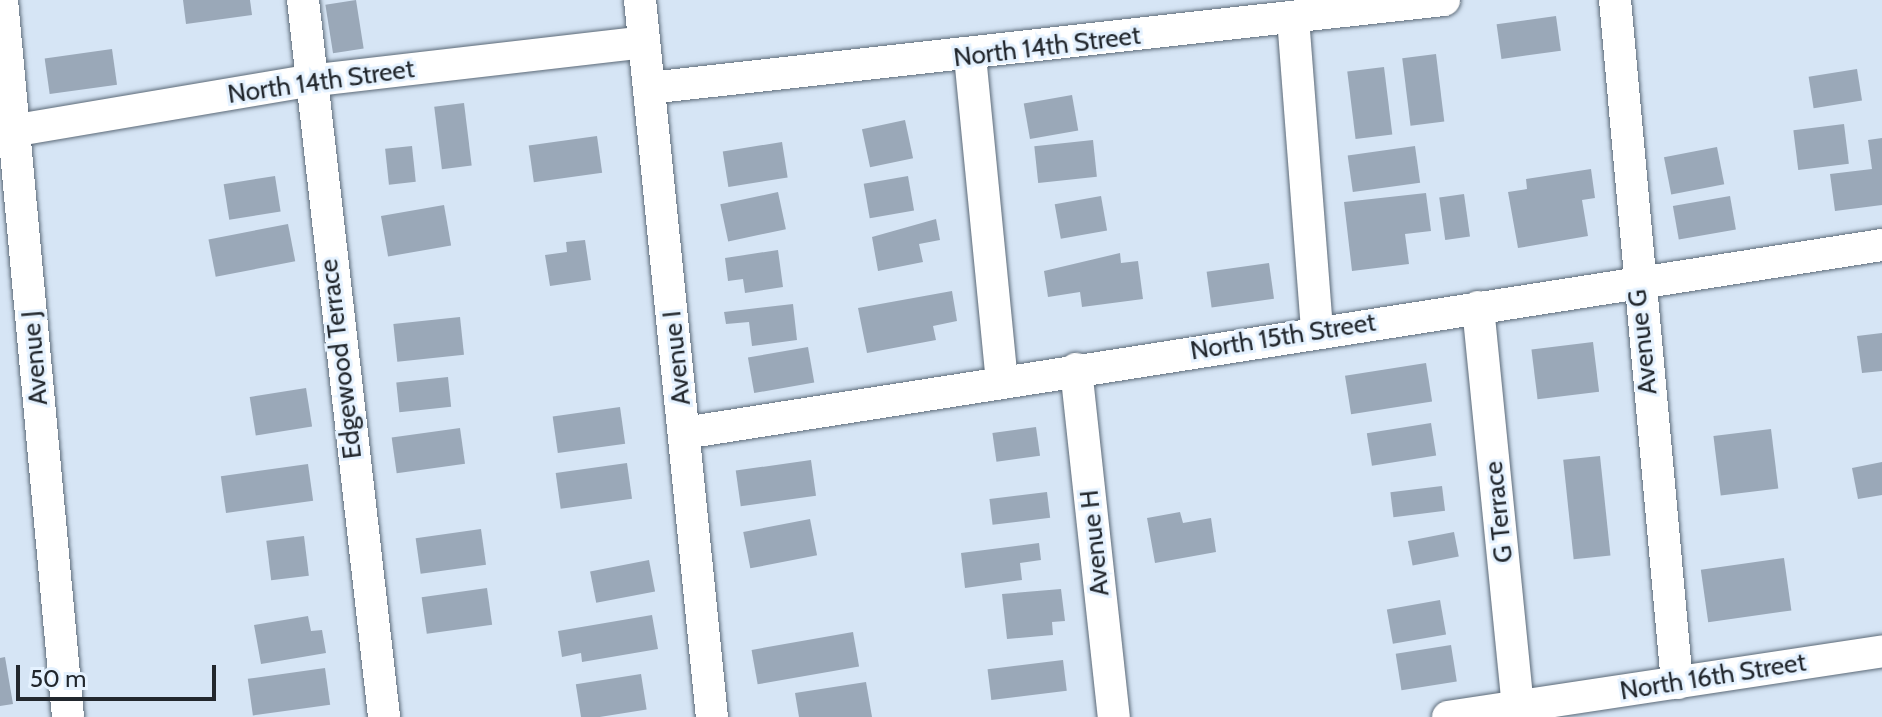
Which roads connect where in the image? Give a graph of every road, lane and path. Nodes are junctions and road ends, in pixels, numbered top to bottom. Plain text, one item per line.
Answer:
1 (2, 0) edge
2 (303, 0) edge
3 (640, 0) edge
4 (1444, 0) edge
5 (1615, 0) edge
6 (1293, 18) junction
7 (644, 42) junction
8 (970, 56) junction
9 (308, 81) junction
10 (649, 88) junction
11 (7, 131) edge
12 (1882, 245) edge
13 (1637, 283) junction
14 (1478, 307) junction
15 (1317, 330) junction
16 (1076, 369) junction
17 (1002, 381) junction
18 (684, 433) junction
19 (1882, 651) edge
20 (1677, 683) junction
21 (1518, 711) edge
22 (68, 717) edge
23 (384, 717) edge
24 (712, 717) edge
25 (1114, 717) edge
26 (1448, 717) edge

1 - 11 street, Avenue J
2 - 9 street, Edgewood Terrace
3 - 7 street, Avenue I
4 - 6 street, North 14th Street
5 - 13 street, Avenue G
6 - 8 street, North 14th Street
6 - 15 street
7 - 9 street, North 14th Street
7 - 10 street, Avenue I
8 - 10 street, North 14th Street
8 - 17 street
9 - 11 street, North 14th Street
9 - 23 street, Edgewood Terrace
10 - 18 street, Avenue I
11 - 22 street, Avenue J
12 - 13 street, North 15th Street
13 - 14 street, North 15th Street
13 - 20 street, Avenue G
14 - 15 street, North 15th Street
14 - 21 street, G Terrace
15 - 16 street, North 15th Street
16 - 17 street, North 15th Street
16 - 25 street, Avenue H
17 - 18 street, North 15th Street
18 - 24 street, Avenue I
19 - 20 street, North 16th Street
20 - 21 street, North 16th Street
21 - 26 street, North 16th Street

